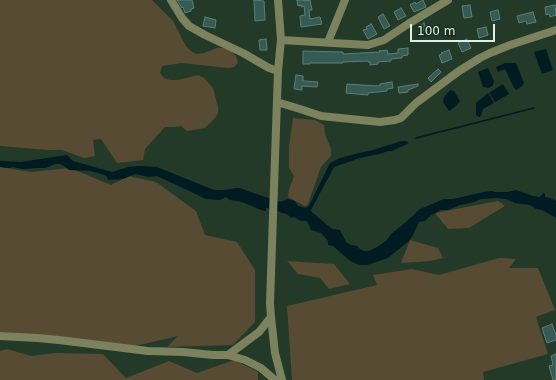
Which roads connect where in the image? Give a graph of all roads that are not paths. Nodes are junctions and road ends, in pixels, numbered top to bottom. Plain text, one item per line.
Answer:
1 (171, 0) edge
2 (278, 0) edge
3 (345, 0) edge
4 (448, 0) edge
5 (556, 30) edge
6 (280, 40) junction
7 (328, 42) junction
8 (278, 71) junction
9 (277, 102) junction
10 (271, 317) junction
11 (0, 336) edge
12 (228, 355) junction
13 (275, 380) edge
14 (282, 380) edge

1 - 8 street
2 - 6 street
3 - 7 street
4 - 7 street
5 - 9 street
6 - 7 street
6 - 8 street
8 - 9 street
9 - 10 street
10 - 12 street
10 - 14 street
11 - 12 street
12 - 13 street

